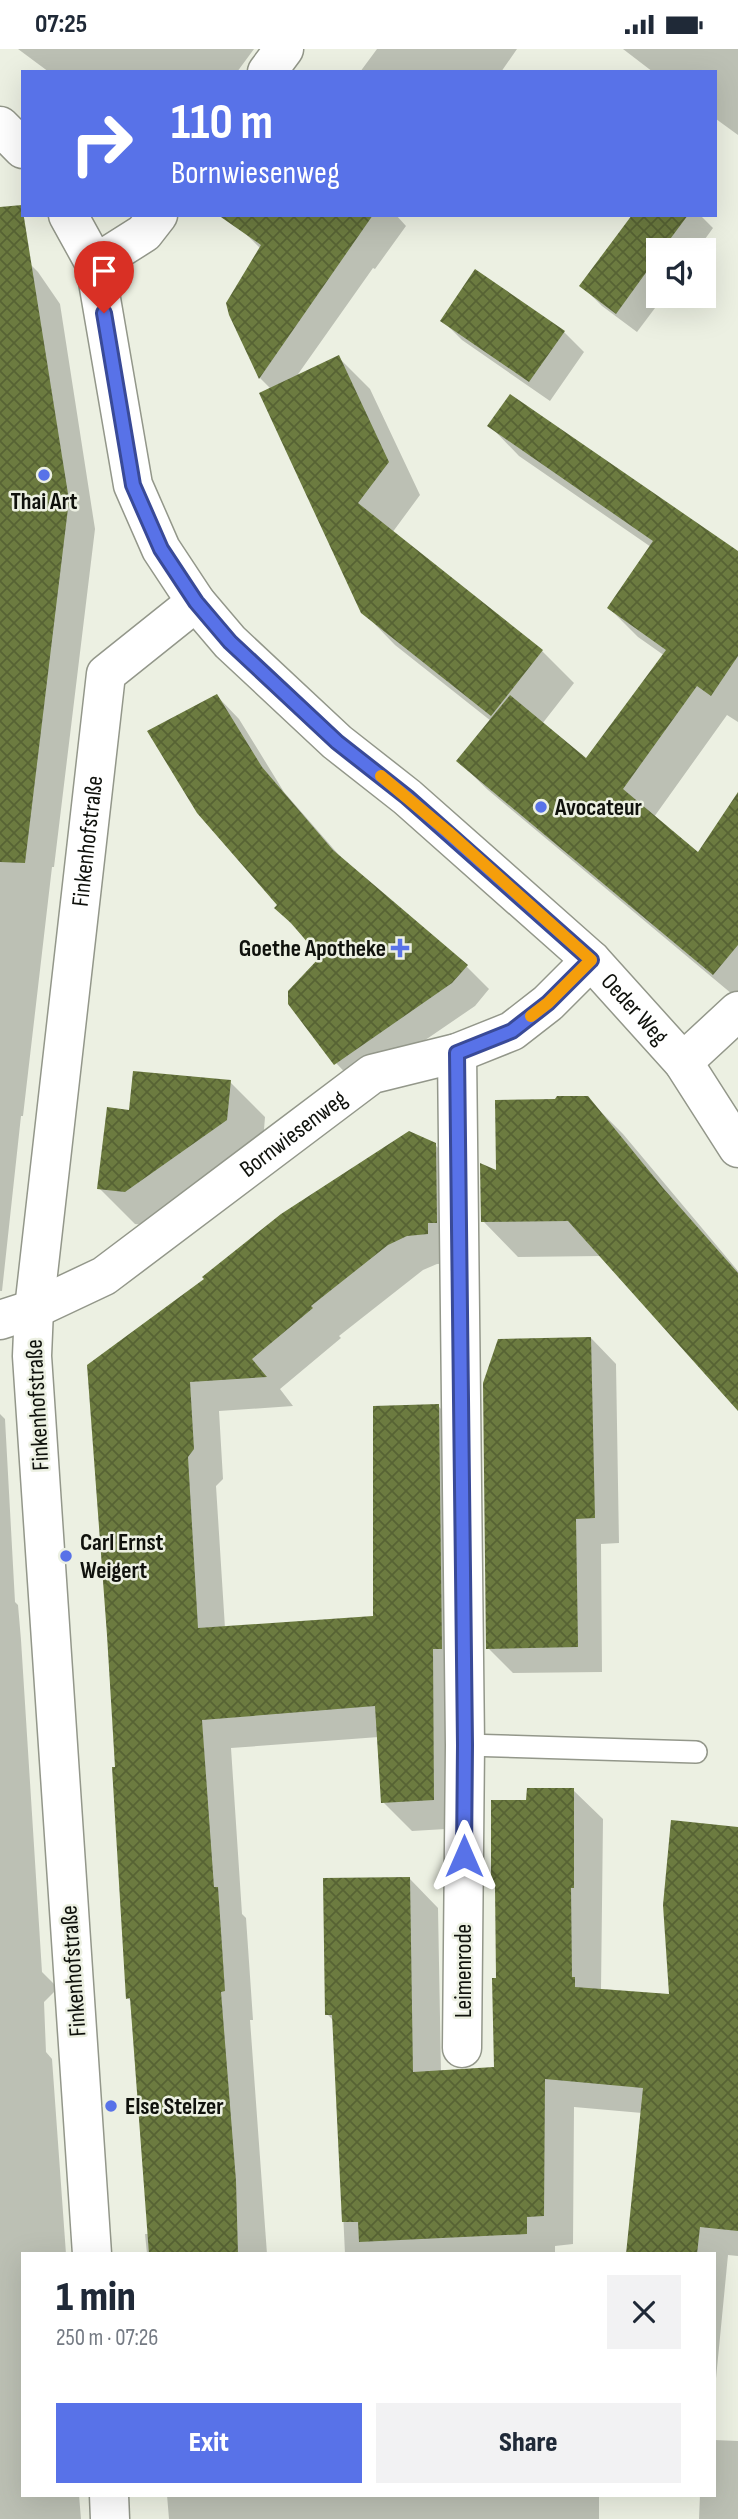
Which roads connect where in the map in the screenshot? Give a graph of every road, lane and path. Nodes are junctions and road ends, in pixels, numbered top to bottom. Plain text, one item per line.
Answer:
1 (284, 49) edge
2 (268, 70) edge
3 (0, 126) edge
4 (21, 147) edge
5 (69, 217) edge
6 (157, 217) edge
7 (95, 264) junction
8 (196, 602) junction
9 (591, 960) junction
10 (738, 1011) edge
11 (457, 1053) junction
12 (682, 1062) junction
13 (738, 1147) edge
14 (17, 1315) edge
15 (465, 1745) junction
16 (696, 1752) dead end
17 (462, 2048) dead end
18 (92, 2252) edge
19 (109, 2497) edge
20 (110, 2519) edge

1 - 2 street
3 - 4 street
5 - 7 street, Oeder Weg
6 - 7 street
7 - 8 street, Oeder Weg
8 - 9 street, Oeder Weg
8 - 14 street, Finkenhofstraße
9 - 11 street, Bornwiesenweg
9 - 12 street, Oeder Weg
10 - 12 street
11 - 14 street, Bornwiesenweg
11 - 15 street, Leimenrode
12 - 13 street, Oeder Weg
14 - 18 street, Finkenhofstraße
15 - 16 lane
15 - 17 street, Leimenrode
19 - 20 street

